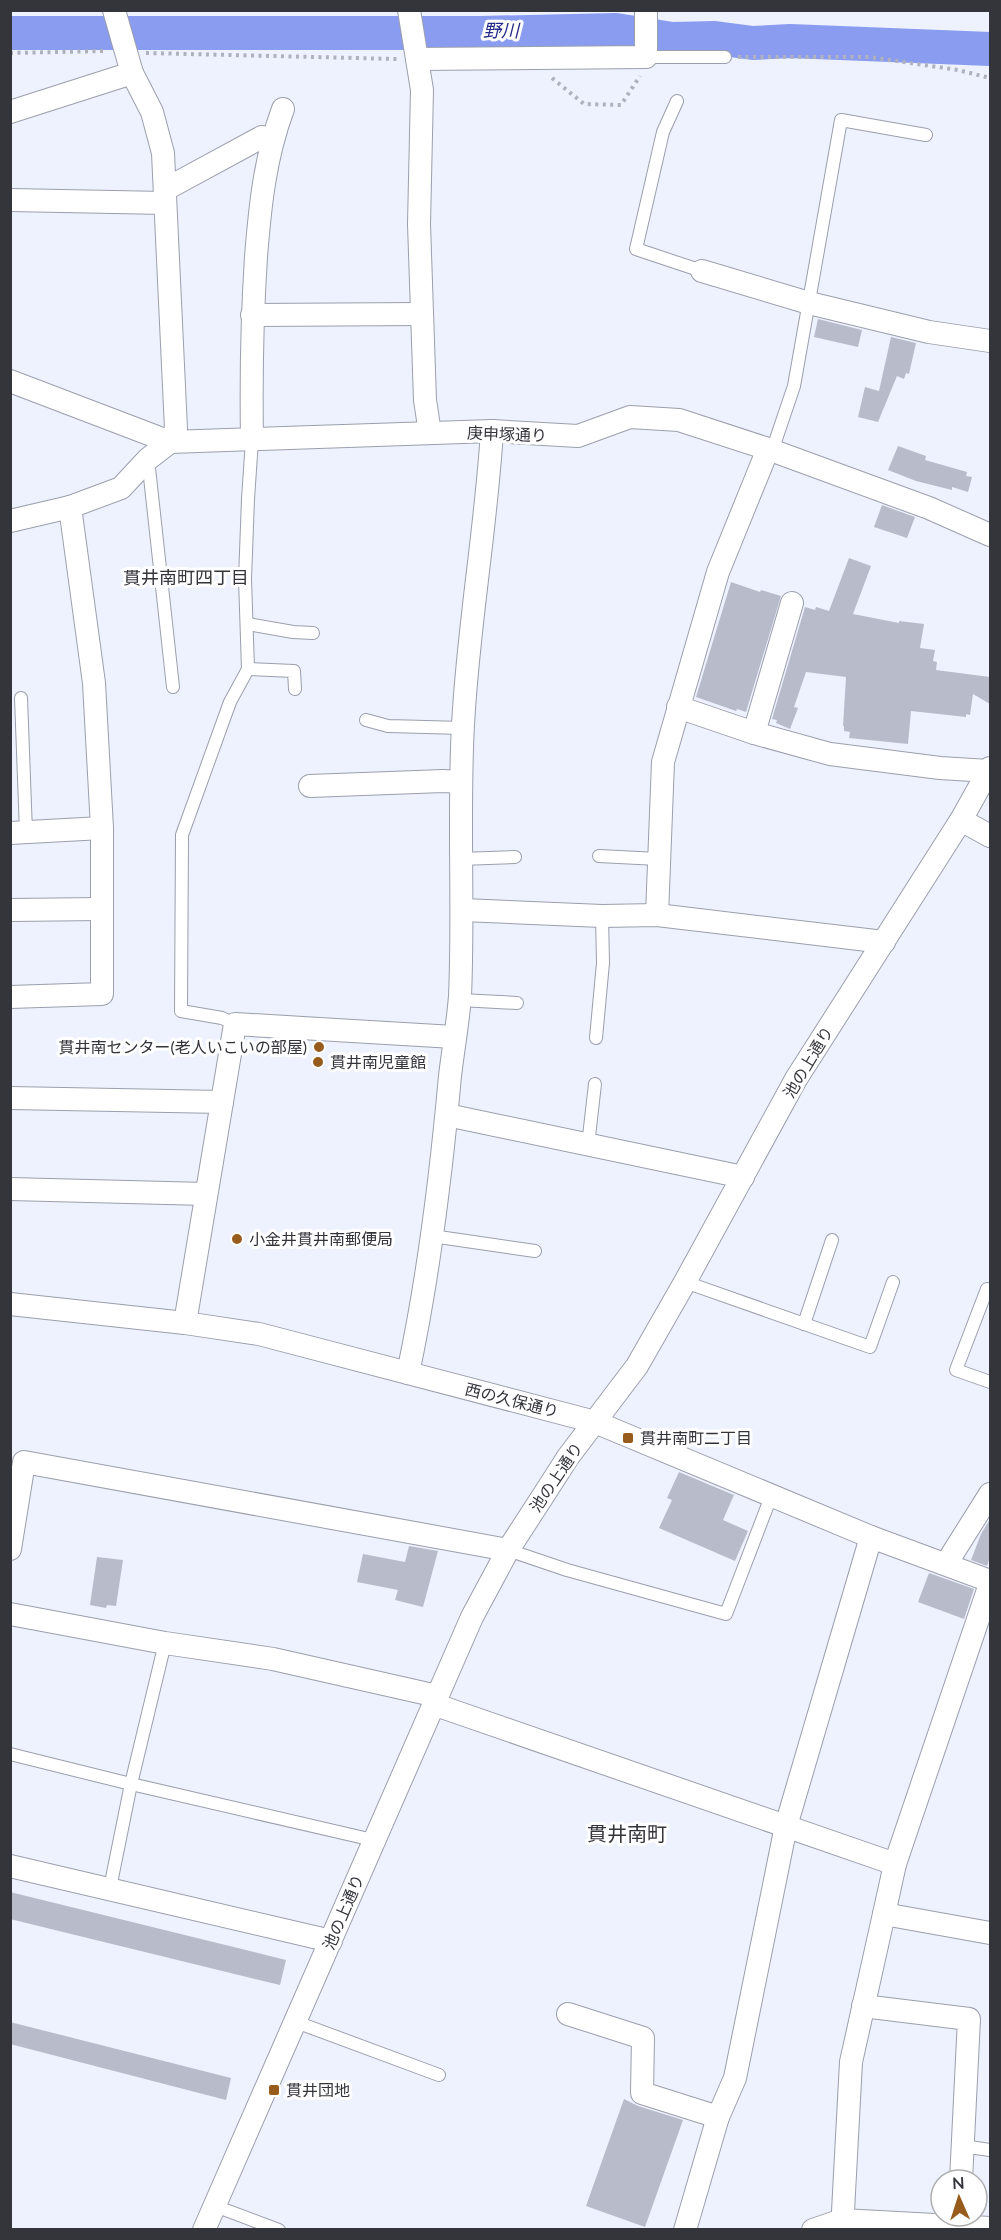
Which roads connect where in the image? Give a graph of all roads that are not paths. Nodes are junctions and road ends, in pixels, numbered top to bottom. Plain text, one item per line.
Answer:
1 (114, 10) edge
2 (409, 10) edge
3 (646, 10) edge
4 (649, 57) junction
5 (725, 57) road end
6 (417, 59) junction
7 (132, 74) junction
8 (677, 101) dead end
9 (283, 109) dead end
10 (10, 111) edge
11 (926, 135) dead end
12 (272, 139) junction
13 (166, 196) junction
14 (10, 200) edge
15 (702, 271) joint
16 (809, 303) junction
17 (421, 314) junction
18 (252, 315) junction
19 (990, 341) edge
20 (10, 381) edge
21 (492, 431) junction
22 (430, 433) junction
23 (252, 440) junction
24 (170, 442) junction
25 (770, 450) junction
26 (148, 459) junction
27 (70, 507) junction
28 (10, 521) edge
29 (990, 535) edge
30 (792, 603) dead end
31 (248, 624) junction
32 (313, 633) dead end
33 (248, 669) junction
34 (173, 687) dead end
35 (295, 689) dead end
36 (21, 698) dead end
37 (678, 707) junction
38 (366, 720) dead end
39 (463, 728) junction
40 (754, 733) junction
41 (990, 770) edge
42 (461, 782) junction
43 (310, 786) dead end
44 (961, 820) junction
45 (102, 828) junction
46 (18, 832) edge
47 (990, 836) edge
48 (599, 856) dead end
49 (515, 857) dead end
50 (658, 859) junction
51 (460, 860) junction
52 (101, 909) junction
53 (463, 909) junction
54 (10, 910) edge
55 (657, 915) junction
56 (602, 916) junction
57 (884, 942) junction
58 (10, 998) edge
59 (460, 1000) junction
60 (517, 1003) dead end
61 (235, 1024) junction
62 (454, 1037) junction
63 (596, 1038) dead end
64 (595, 1084) dead end
65 (10, 1098) edge
66 (222, 1102) junction
67 (447, 1115) junction
68 (588, 1144) junction
69 (743, 1177) junction
70 (10, 1189) edge
71 (206, 1194) junction
72 (432, 1236) junction
73 (832, 1240) dead end
74 (535, 1251) dead end
75 (686, 1282) junction
76 (893, 1282) dead end
77 (990, 1290) edge
78 (10, 1304) edge
79 (185, 1323) junction
80 (804, 1324) junction
81 (408, 1373) junction
82 (990, 1382) edge
83 (595, 1422) junction
84 (772, 1494) junction
85 (990, 1494) edge
86 (872, 1537) junction
87 (10, 1549) edge
88 (508, 1550) junction
89 (946, 1564) junction
90 (990, 1582) edge
91 (10, 1614) edge
92 (165, 1643) junction
93 (435, 1700) junction
94 (10, 1754) edge
95 (131, 1784) junction
96 (786, 1826) junction
97 (373, 1840) junction
98 (895, 1864) junction
99 (10, 1866) edge
100 (110, 1888) junction
101 (884, 1914) junction
102 (990, 1933) edge
103 (331, 1941) junction
104 (863, 2006) junction
105 (568, 2014) dead end
106 (296, 2022) junction
107 (439, 2075) dead end
108 (718, 2117) junction
109 (962, 2146) junction
110 (990, 2150) edge
111 (961, 2168) edge
112 (215, 2206) junction
113 (842, 2225) edge
114 (915, 2226) edge
115 (204, 2229) edge
116 (279, 2229) edge
117 (685, 2229) edge
118 (813, 2229) edge

1 - 7 street
2 - 6 street
3 - 4 street
4 - 5 lane
4 - 6 street
6 - 17 street
7 - 10 street
7 - 13 street
8 - 15 lane
9 - 12 street
11 - 16 lane
12 - 13 street
12 - 18 street
13 - 14 street
13 - 24 street
15 - 16 street
16 - 19 street
16 - 25 lane
17 - 18 street
17 - 22 street
18 - 23 street
20 - 24 street, 庚申塚通り
21 - 22 street, 庚申塚通り
21 - 25 street, 庚申塚通り
21 - 39 street
22 - 23 street, 庚申塚通り
23 - 24 street, 庚申塚通り
23 - 31 lane
24 - 26 street
25 - 29 street, 庚申塚通り
25 - 37 street
26 - 27 street
26 - 34 lane
27 - 28 street
27 - 45 street
30 - 40 street
31 - 32 lane
31 - 33 lane
33 - 35 lane
33 - 61 lane
36 - 46 lane
37 - 40 street
37 - 50 street
38 - 39 lane
39 - 42 street
40 - 41 street
41 - 44 street, 池の上通り
42 - 43 street
42 - 51 street
44 - 47 street
44 - 57 street, 池の上通り
45 - 46 street
45 - 52 street
48 - 50 lane
49 - 51 lane
50 - 55 street
51 - 53 street
52 - 54 street
52 - 58 street
53 - 56 street
53 - 59 street
55 - 56 street
55 - 57 street
56 - 63 lane
57 - 69 street, 池の上通り
59 - 60 lane
59 - 62 street
61 - 62 street
61 - 66 street
62 - 67 street
64 - 68 lane
65 - 66 street
66 - 71 street
67 - 68 street
67 - 72 street
68 - 69 street
69 - 75 street, 池の上通り
70 - 71 street
71 - 79 street
72 - 74 lane
72 - 81 street
73 - 80 lane
75 - 80 lane
75 - 83 street, 池の上通り
76 - 80 lane
77 - 82 lane
78 - 79 street, 西の久保通り
79 - 81 street, 西の久保通り
81 - 83 street, 西の久保通り
83 - 84 street, 西の久保通り
83 - 88 street, 池の上通り
84 - 86 street, 西の久保通り
84 - 88 lane
85 - 89 street
86 - 89 street, 西の久保通り
86 - 96 street
87 - 88 street
88 - 93 street, 池の上通り
89 - 90 street, 西の久保通り
90 - 98 street
91 - 92 street
92 - 93 street
92 - 95 lane
93 - 96 street
93 - 97 street, 池の上通り
94 - 95 lane
95 - 97 lane
95 - 100 lane
96 - 98 street
96 - 108 street
97 - 103 street, 池の上通り
98 - 101 street
99 - 100 street
100 - 103 street
101 - 102 street
101 - 104 street
103 - 106 street, 池の上通り
104 - 109 street
104 - 113 street
105 - 108 street
106 - 107 lane
106 - 112 street, 池の上通り
108 - 117 street
109 - 110 lane
109 - 111 street
112 - 115 street, 池の上通り
112 - 116 lane
113 - 114 street
113 - 118 street

